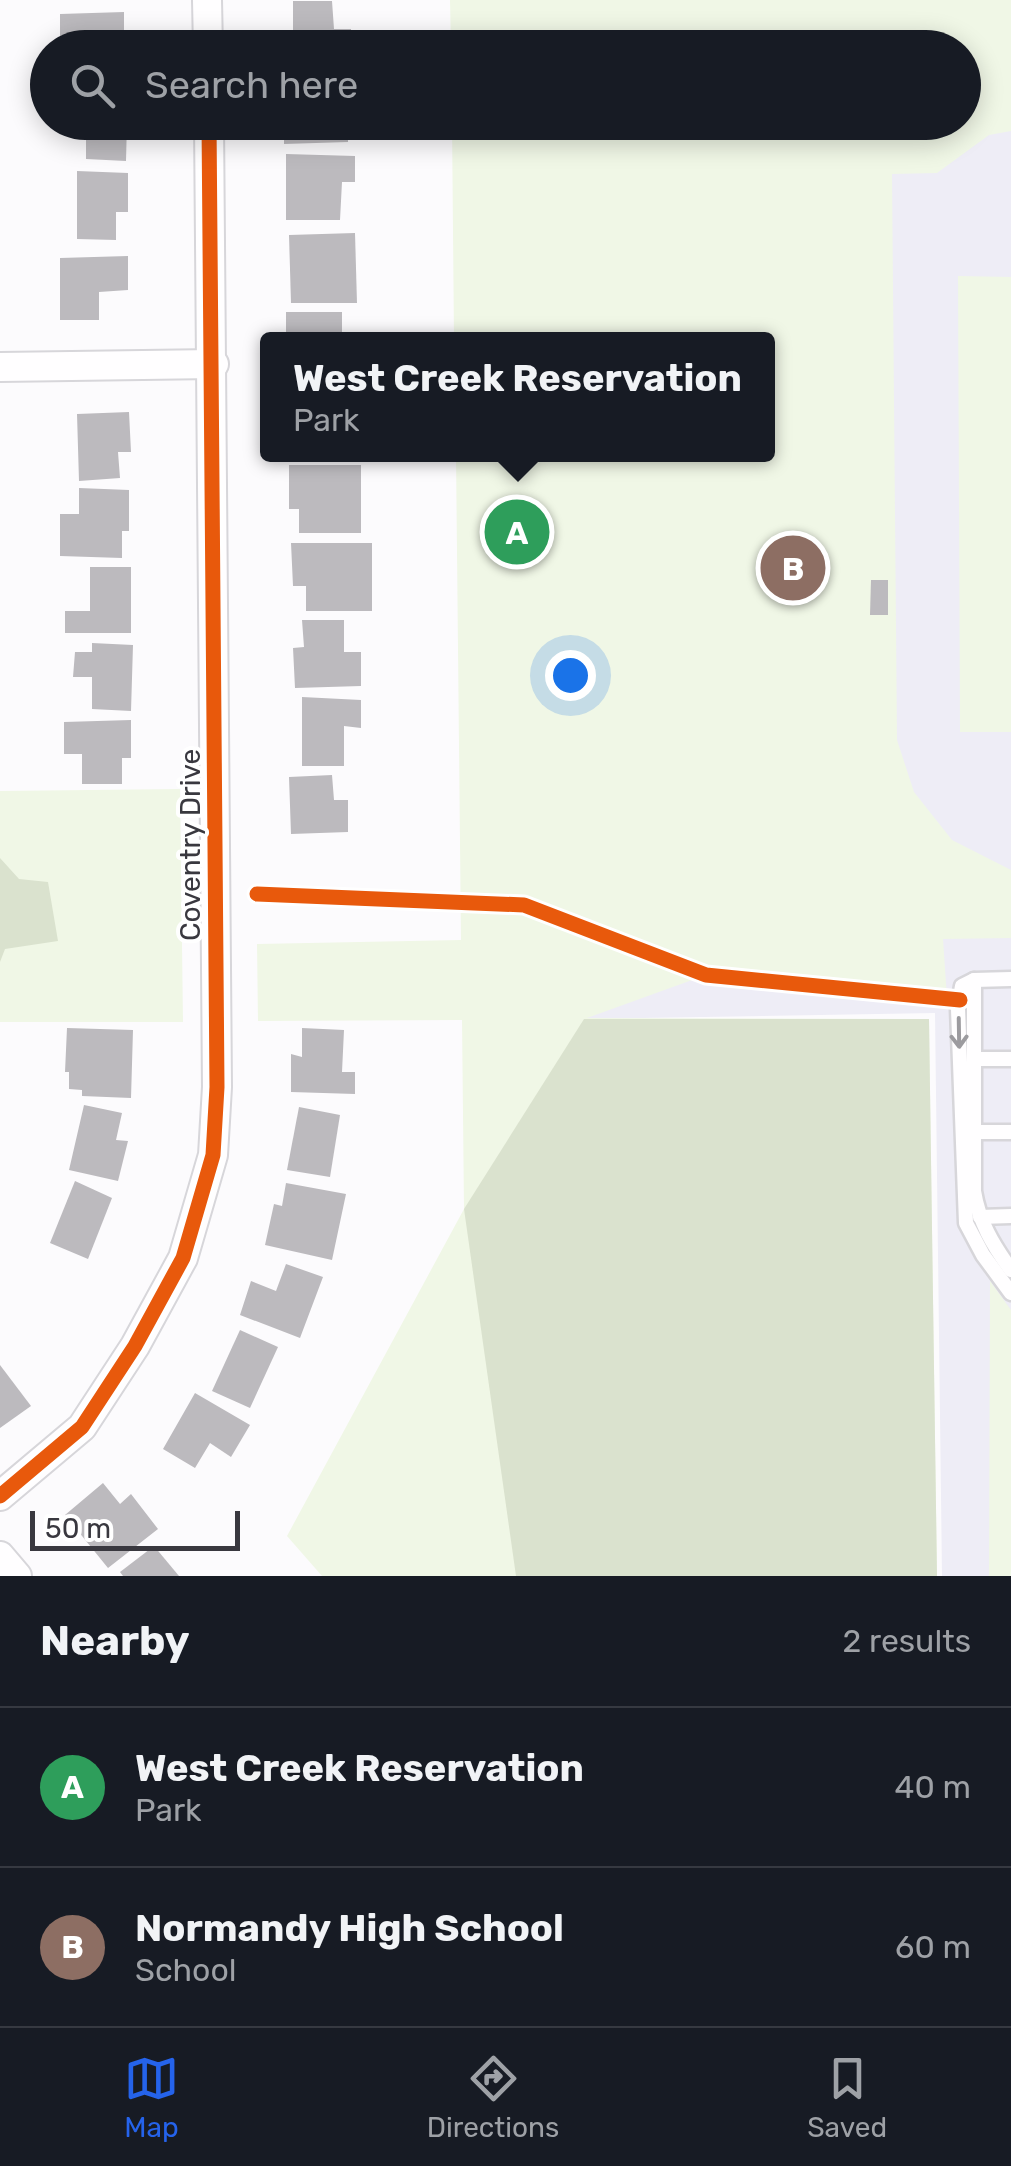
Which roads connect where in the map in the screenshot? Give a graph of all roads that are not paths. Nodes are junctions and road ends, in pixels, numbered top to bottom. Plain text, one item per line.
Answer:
1 (207, 0) edge
2 (208, 30) edge
3 (209, 140) edge
4 (214, 364) junction
5 (0, 367) edge
6 (974, 980) junction
7 (1011, 980) edge
8 (974, 1059) junction
9 (1011, 1059) edge
10 (974, 1132) junction
11 (1011, 1132) edge
12 (1011, 1216) edge
13 (980, 1217) junction
14 (1011, 1270) edge
15 (1011, 1292) edge
16 (0, 1496) edge
17 (0, 1556) edge
18 (17, 1576) edge

1 - 2 street
3 - 4 street, Coventry Drive
4 - 5 street
4 - 16 street, Coventry Drive
6 - 7 lane
6 - 8 lane
6 -> 15 lane
8 - 9 lane
8 - 10 lane
10 - 11 lane
10 - 13 lane
12 - 13 lane
13 - 14 lane
17 - 18 street

